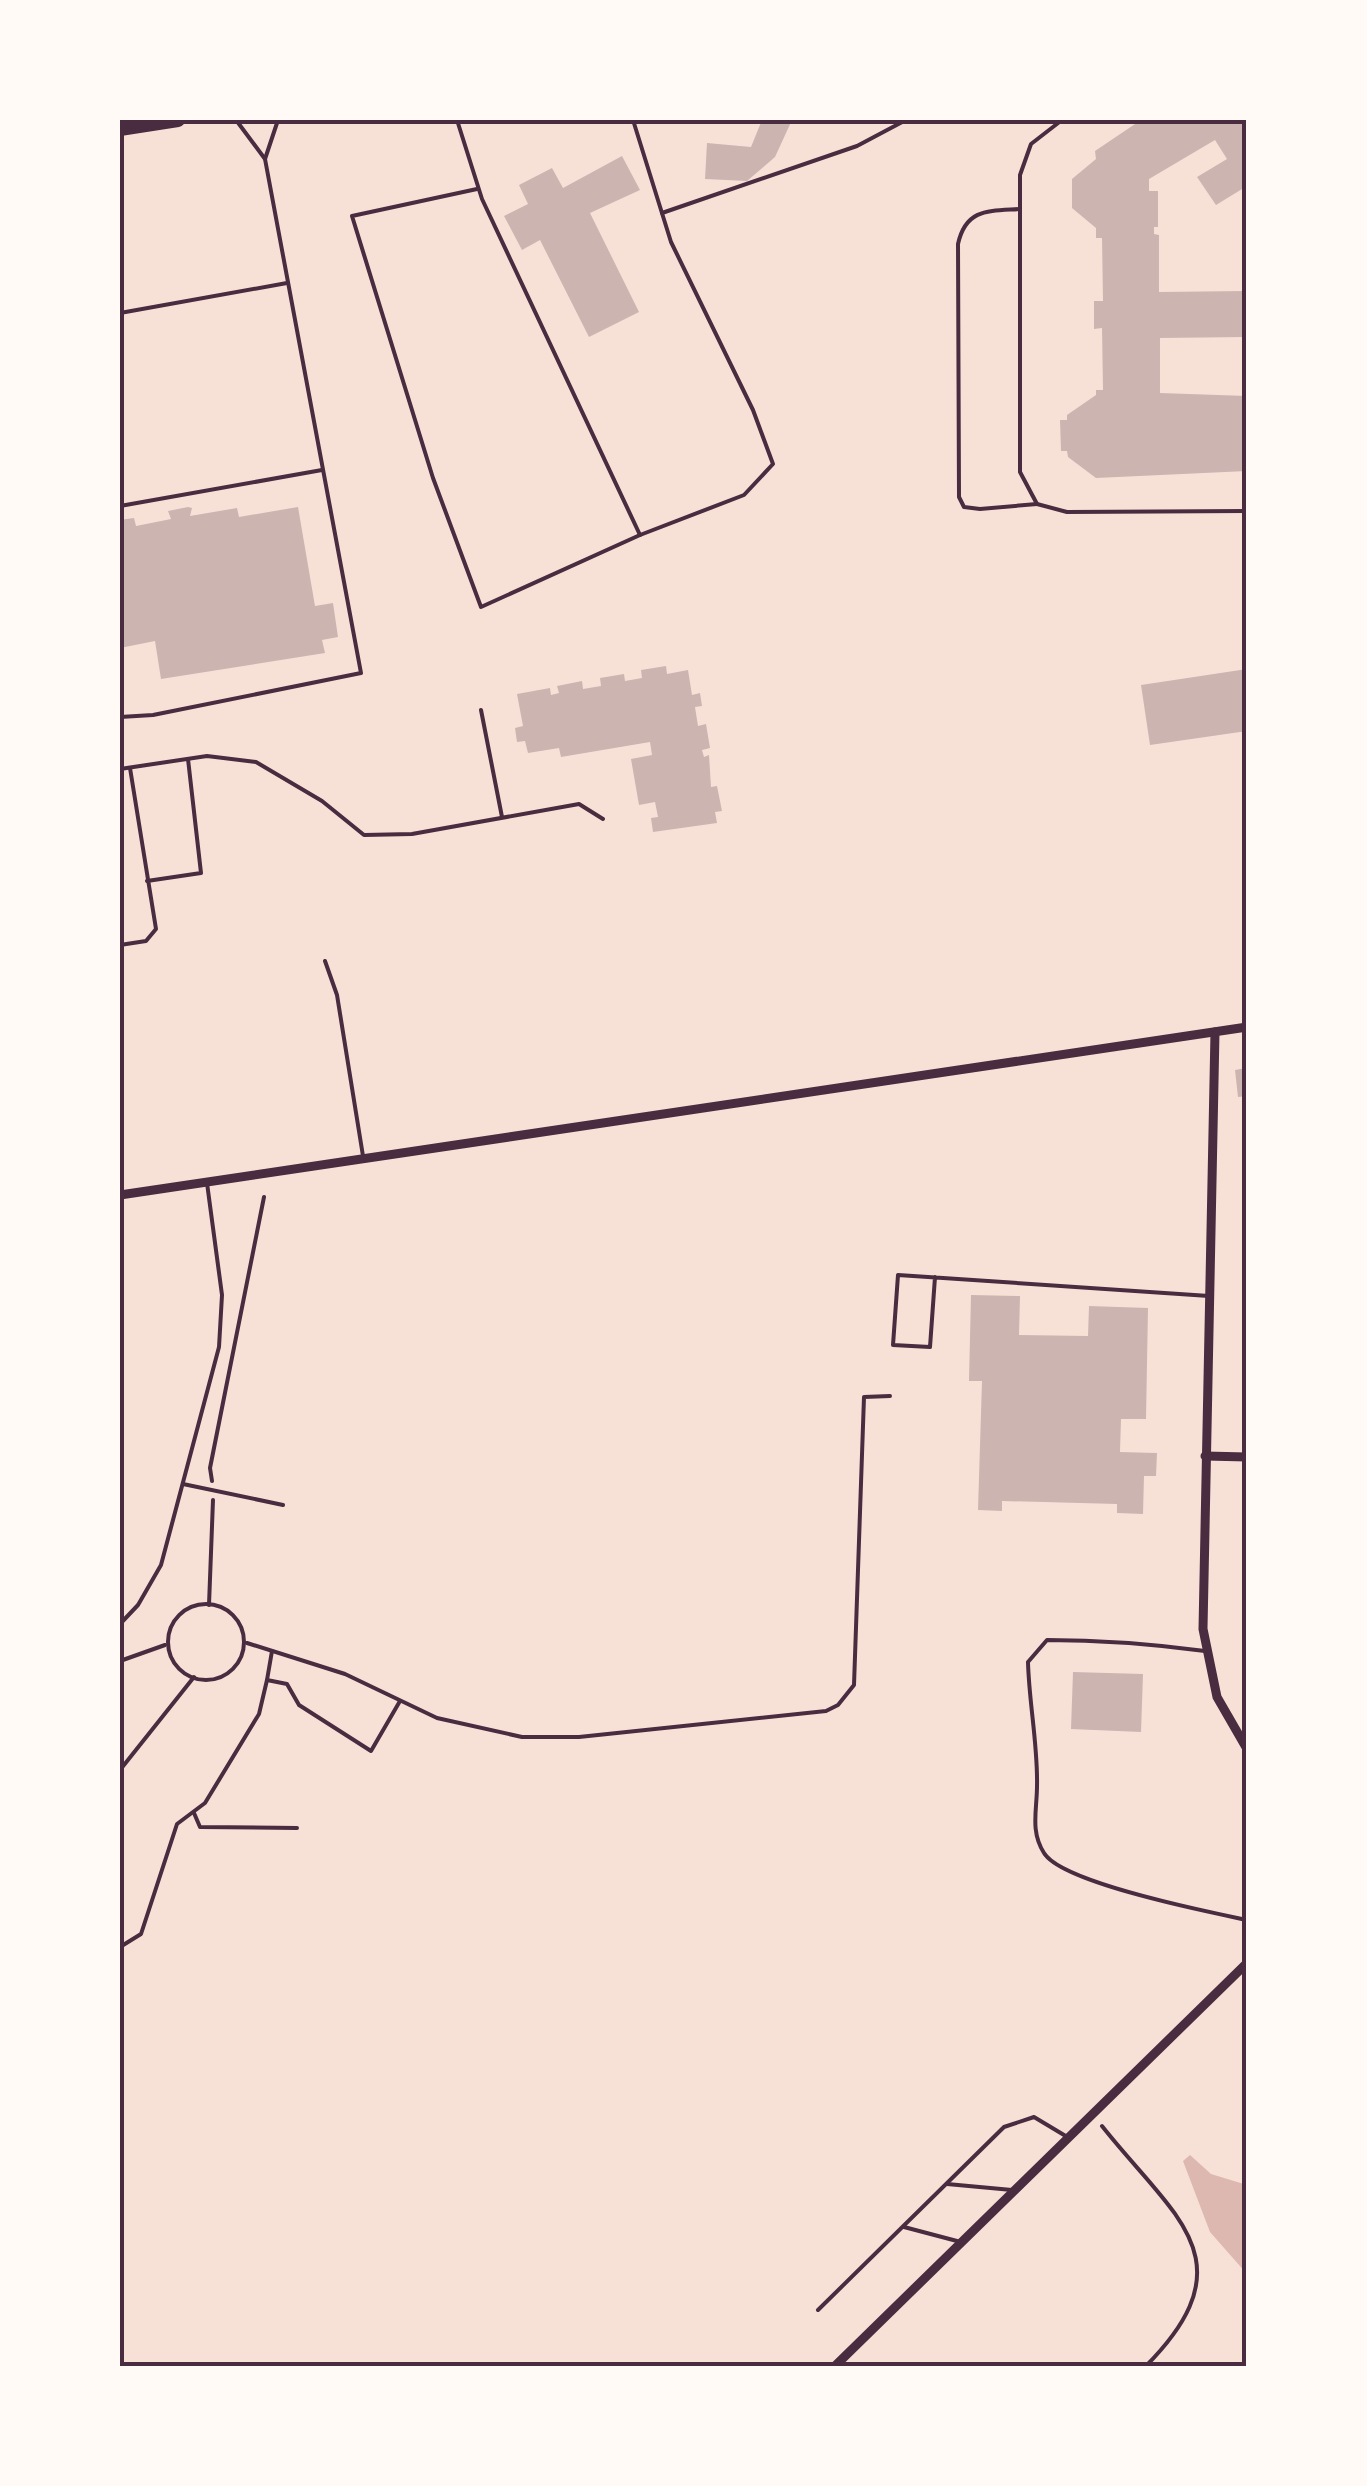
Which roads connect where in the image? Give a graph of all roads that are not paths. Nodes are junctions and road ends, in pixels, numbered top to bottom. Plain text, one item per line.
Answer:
1 (176, 120) edge
2 (236, 120) edge
3 (278, 120) edge
4 (458, 120) edge
5 (632, 120) edge
6 (906, 120) edge
7 (1062, 120) edge
8 (120, 129) edge
9 (264, 159) junction
10 (479, 189) junction
11 (1020, 209) junction
12 (662, 213) junction
13 (287, 283) junction
14 (120, 313) edge
15 (322, 470) junction
16 (1037, 504) junction
17 (120, 506) edge
18 (1247, 511) edge
19 (640, 535) junction
20 (482, 710) dead end
21 (120, 717) edge
22 (188, 759) junction
23 (130, 768) junction
24 (120, 769) edge
25 (502, 817) junction
26 (603, 819) dead end
27 (147, 881) junction
28 (120, 945) edge
29 (325, 961) dead end
30 (1247, 1027) edge
31 (1215, 1032) junction
32 (364, 1161) junction
33 (207, 1183) junction
34 (120, 1194) edge
35 (935, 1277) junction
36 (1209, 1296) junction
37 (1206, 1456) junction
38 (1247, 1457) edge
39 (183, 1484) junction
40 (283, 1504) dead end
41 (120, 1624) edge
42 (1205, 1650) junction
43 (1247, 1749) edge
44 (1247, 1920) edge
45 (1247, 1962) edge
46 (1069, 2138) junction
47 (947, 2184) junction
48 (1015, 2190) junction
49 (904, 2226) junction
50 (961, 2242) junction
51 (818, 2310) dead end
52 (835, 2366) edge

1 - 8 highway
2 - 9 lane
3 - 9 lane
4 - 10 lane
5 - 12 lane
6 - 12 lane
7 - 11 lane
9 - 13 lane
10 - 19 lane
10 - 19 lane
11 - 16 lane
11 - 16 lane
12 - 19 lane
13 - 14 lane
13 - 15 lane
15 - 17 lane
15 - 21 lane
16 - 18 lane
20 - 25 lane
22 - 23 lane
22 - 25 lane
22 - 27 lane
23 - 24 lane
23 - 27 lane
25 - 26 lane
27 - 28 lane
29 - 32 lane
30 - 31 street
31 - 32 street
31 - 36 street
32 - 33 street
33 - 34 street
33 - 39 lane
35 - 35 lane
35 - 36 lane
36 - 37 street
37 - 38 street
37 - 42 street
39 - 40 lane
39 - 41 lane
42 - 43 street
42 - 44 lane
45 - 46 street
46 - 47 lane
46 - 48 street
47 - 48 lane
47 - 49 lane
48 - 50 street
49 - 50 lane
49 - 51 lane
50 - 52 street

